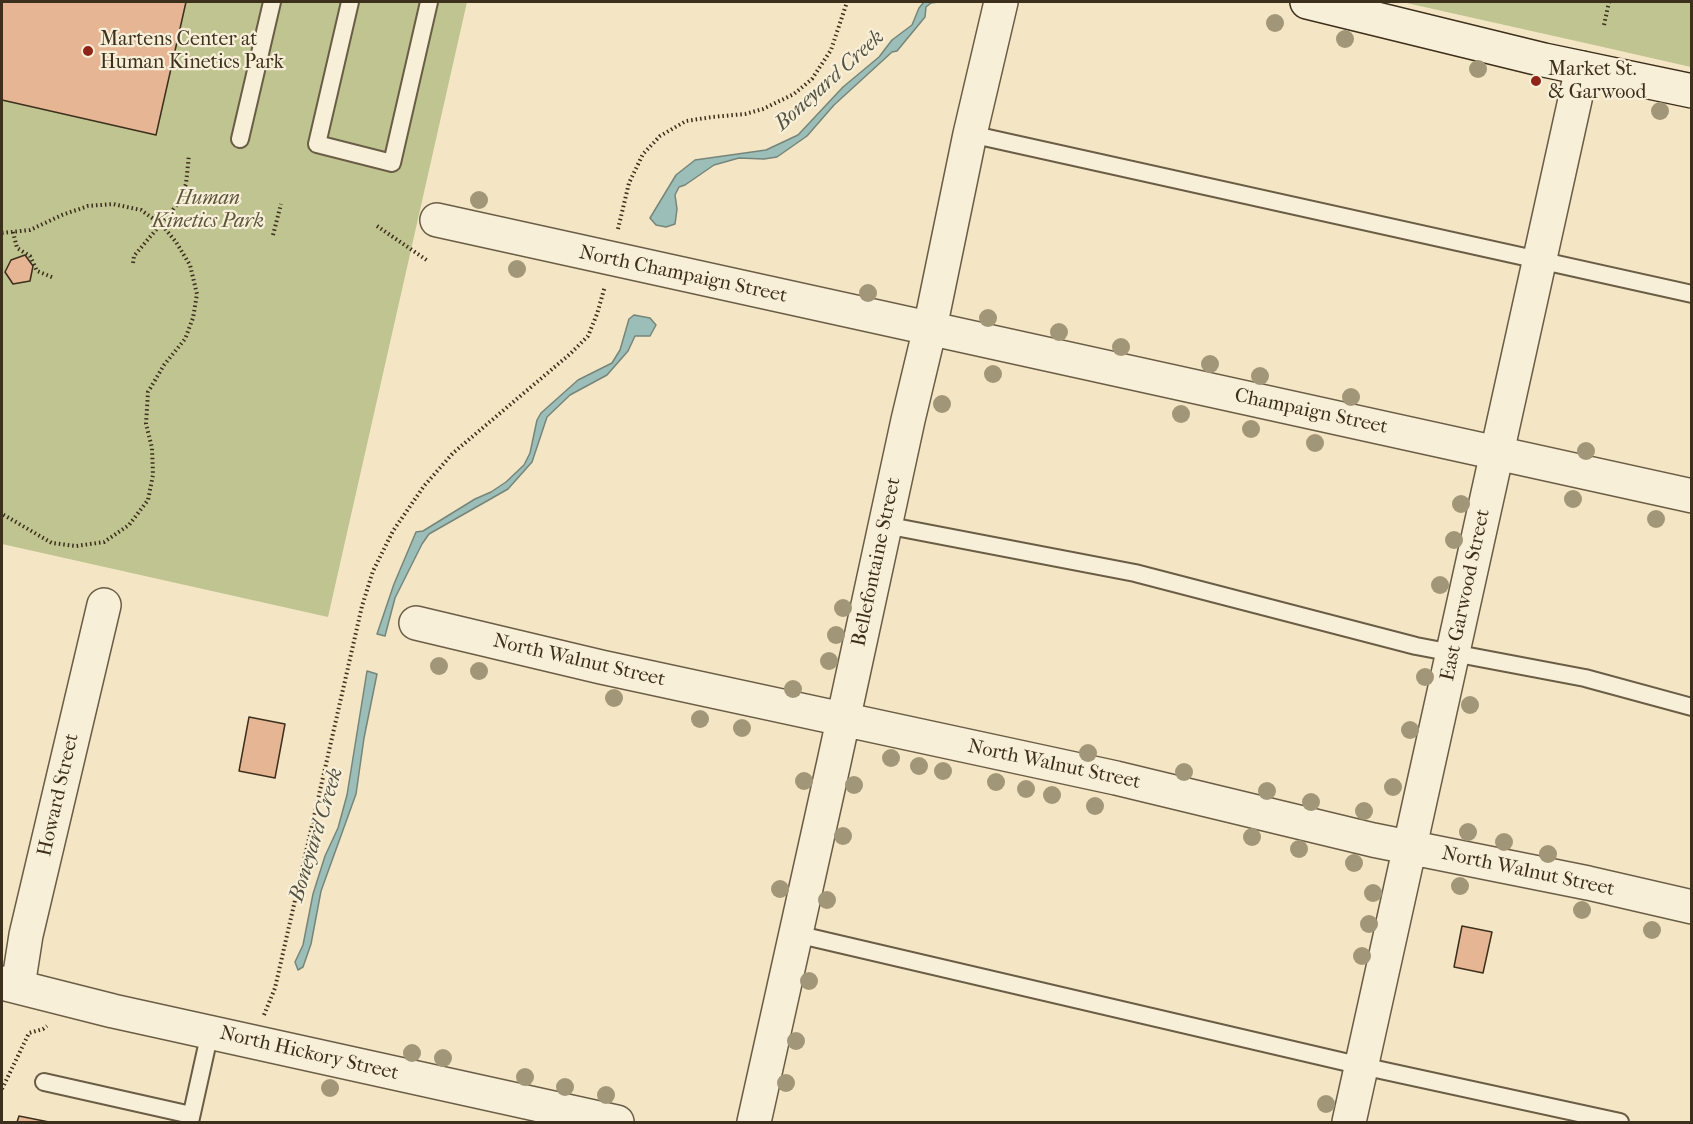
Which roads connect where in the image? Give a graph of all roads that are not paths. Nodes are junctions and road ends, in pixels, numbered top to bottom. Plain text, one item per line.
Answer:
1 (272, 2) edge
2 (350, 2) edge
3 (429, 2) edge
4 (1001, 2) edge
5 (1307, 2) edge
6 (1582, 68) junction
7 (1692, 91) edge
8 (970, 134) junction
9 (240, 139) dead end
10 (437, 220) dead end
11 (1539, 260) junction
12 (1692, 294) edge
13 (930, 328) junction
14 (1496, 453) junction
15 (1692, 496) edge
16 (885, 525) junction
17 (104, 605) dead end
18 (416, 623) dead end
19 (1454, 653) junction
20 (1692, 707) edge
21 (843, 719) junction
22 (1411, 848) junction
23 (1692, 907) edge
24 (796, 934) junction
25 (10, 984) edge
26 (210, 1032) junction
27 (1362, 1066) junction
28 (44, 1082) dead end
29 (191, 1119) edge
30 (616, 1122) edge
31 (754, 1122) edge
32 (1349, 1122) edge
33 (1620, 1122) edge

1 - 9 lane
2 - 3 lane
4 - 8 street, Bellefontaine Street
5 - 6 street
6 - 7 street
6 - 11 street, East Garwood Street
8 - 11 lane
8 - 13 street, Bellefontaine Street
10 - 13 street, North Champaign Street
11 - 12 lane
11 - 14 street, East Garwood Street
13 - 14 street, Champaign Street
13 - 16 street, Bellefontaine Street
14 - 15 street, Champaign Street
14 - 19 street, East Garwood Street
16 - 19 lane
16 - 21 street, Bellefontaine Street
17 - 25 street, Howard Street
18 - 21 street, North Walnut Street
19 - 20 lane
19 - 22 street, East Garwood Street
21 - 22 street, North Walnut Street
21 - 24 street, Bellefontaine Street
22 - 23 street, North Walnut Street
22 - 27 street, East Garwood Street
24 - 27 lane
24 - 31 street, Bellefontaine Street
25 - 26 street, North Hickory Street
26 - 29 lane
26 - 30 street, North Hickory Street
27 - 32 street, East Garwood Street
27 - 33 lane
28 - 29 lane

